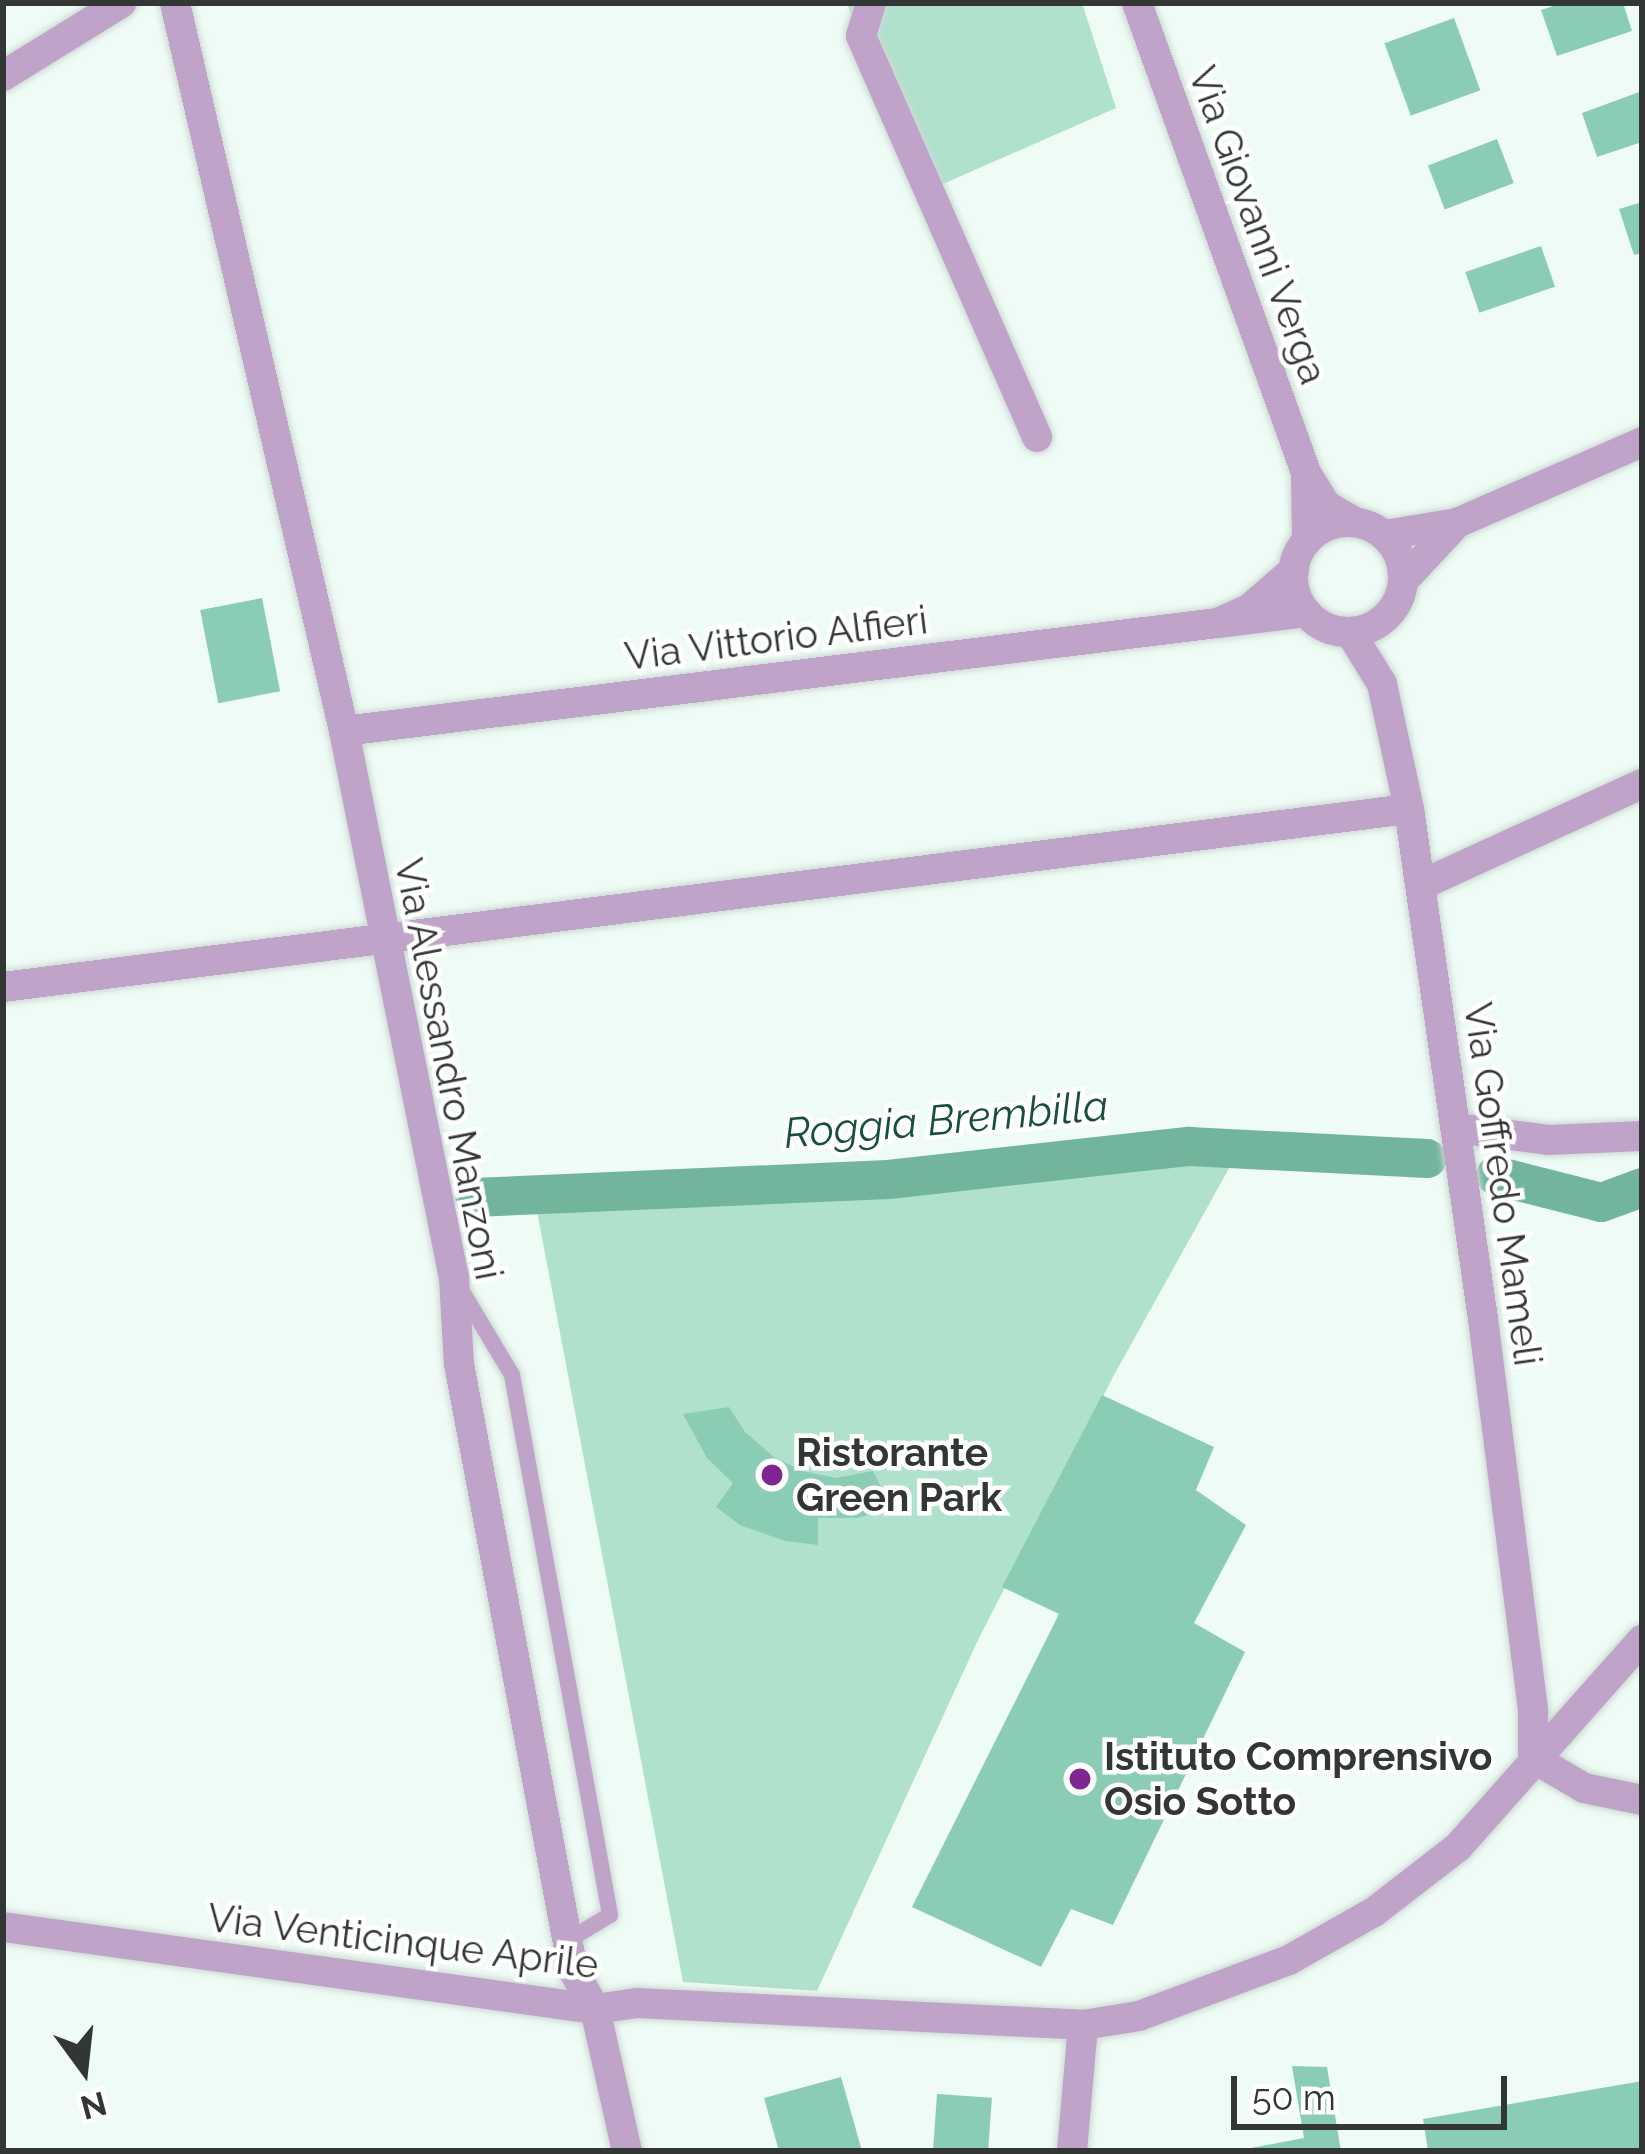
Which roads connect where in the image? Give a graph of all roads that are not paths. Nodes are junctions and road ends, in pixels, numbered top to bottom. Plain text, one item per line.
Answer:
1 (121, 3) edge
2 (175, 3) edge
3 (871, 3) edge
4 (1137, 3) edge
5 (3, 76) edge
6 (1037, 437) dead end
7 (1642, 442) edge
8 (1306, 473) junction
9 (1355, 522) junction
10 (1457, 523) junction
11 (1385, 535) junction
12 (1307, 540) junction
13 (1294, 570) junction
14 (1404, 580) junction
15 (1306, 612) junction
16 (1217, 622) junction
17 (1350, 632) junction
18 (344, 730) junction
19 (1642, 784) edge
20 (1409, 809) junction
21 (1421, 885) junction
22 (383, 940) junction
23 (3, 987) edge
24 (1456, 1128) junction
25 (1642, 1136) edge
26 (454, 1278) junction
27 (1642, 1640) edge
28 (1533, 1758) junction
29 (1642, 1800) edge
30 (3, 1928) edge
31 (567, 1941) junction
32 (595, 2009) junction
33 (1083, 2025) junction
34 (627, 2151) edge
35 (1072, 2151) edge

1 - 5 street
2 - 18 street, Via Alessandro Manzoni
3 - 6 street
4 - 8 street, Via Giovanni Verga
7 - 10 street
8 - 9 street, Via Giovanni Verga
8 - 12 street, Via Giovanni Verga
9 - 11 street
9 - 12 street
10 - 11 street
10 - 14 street
11 - 14 street
12 - 13 street
13 - 15 street
13 - 16 street, Via Vittorio Alfieri
14 - 17 street
15 - 16 street, Via Vittorio Alfieri
15 - 17 street
16 - 18 street, Via Vittorio Alfieri
17 - 20 street, Via Goffredo Mameli
18 - 22 street, Via Alessandro Manzoni
19 - 21 street
20 - 21 street, Via Goffredo Mameli
20 - 22 street
21 - 24 street, Via Goffredo Mameli
22 - 23 street
22 - 26 street, Via Alessandro Manzoni
24 - 25 street
24 - 28 street, Via Goffredo Mameli
26 - 31 street, Via Alessandro Manzoni
26 - 31 lane
27 - 28 street, Via Venticinque Aprile
28 - 29 street
28 - 33 street, Via Venticinque Aprile
30 - 32 street, Via Venticinque Aprile
31 - 32 street, Via Alessandro Manzoni
32 - 33 street, Via Venticinque Aprile
32 - 34 street, Via Alessandro Manzoni
33 - 35 street

